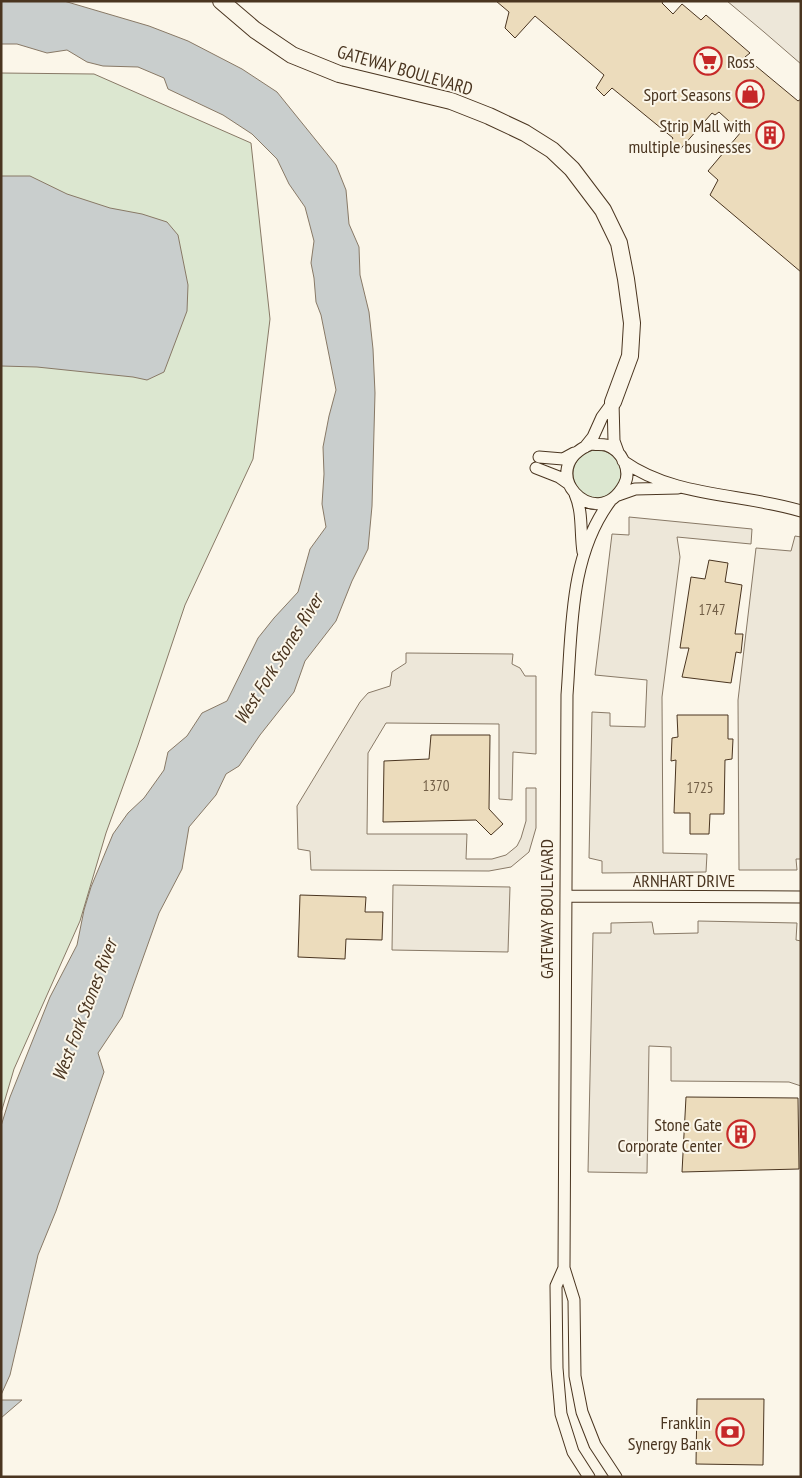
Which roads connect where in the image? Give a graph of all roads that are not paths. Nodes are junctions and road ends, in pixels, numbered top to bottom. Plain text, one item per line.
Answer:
1 (221, 1) edge
2 (613, 402) junction
3 (581, 449) junction
4 (620, 456) junction
5 (568, 484) junction
6 (680, 488) junction
7 (575, 494) junction
8 (614, 497) junction
9 (801, 511) edge
10 (583, 552) junction
11 (566, 896) junction
12 (801, 898) edge
13 (564, 1268) junction
14 (589, 1477) edge
15 (616, 1477) edge

1 - 2 street, GATEWAY BOULEVARD
2 - 3 street
2 - 4 street
3 - 4 street
3 - 5 street
3 - 5 street
4 - 6 street
4 - 8 street
5 - 7 street
6 - 8 street
6 - 9 street
7 - 8 street
7 - 10 street
8 - 10 street
10 - 11 street, GATEWAY BOULEVARD
11 - 12 street, ARNHART DRIVE
11 - 13 street, GATEWAY BOULEVARD
13 - 14 street, GATEWAY BOULEVARD
13 - 15 street, GATEWAY BOULEVARD

